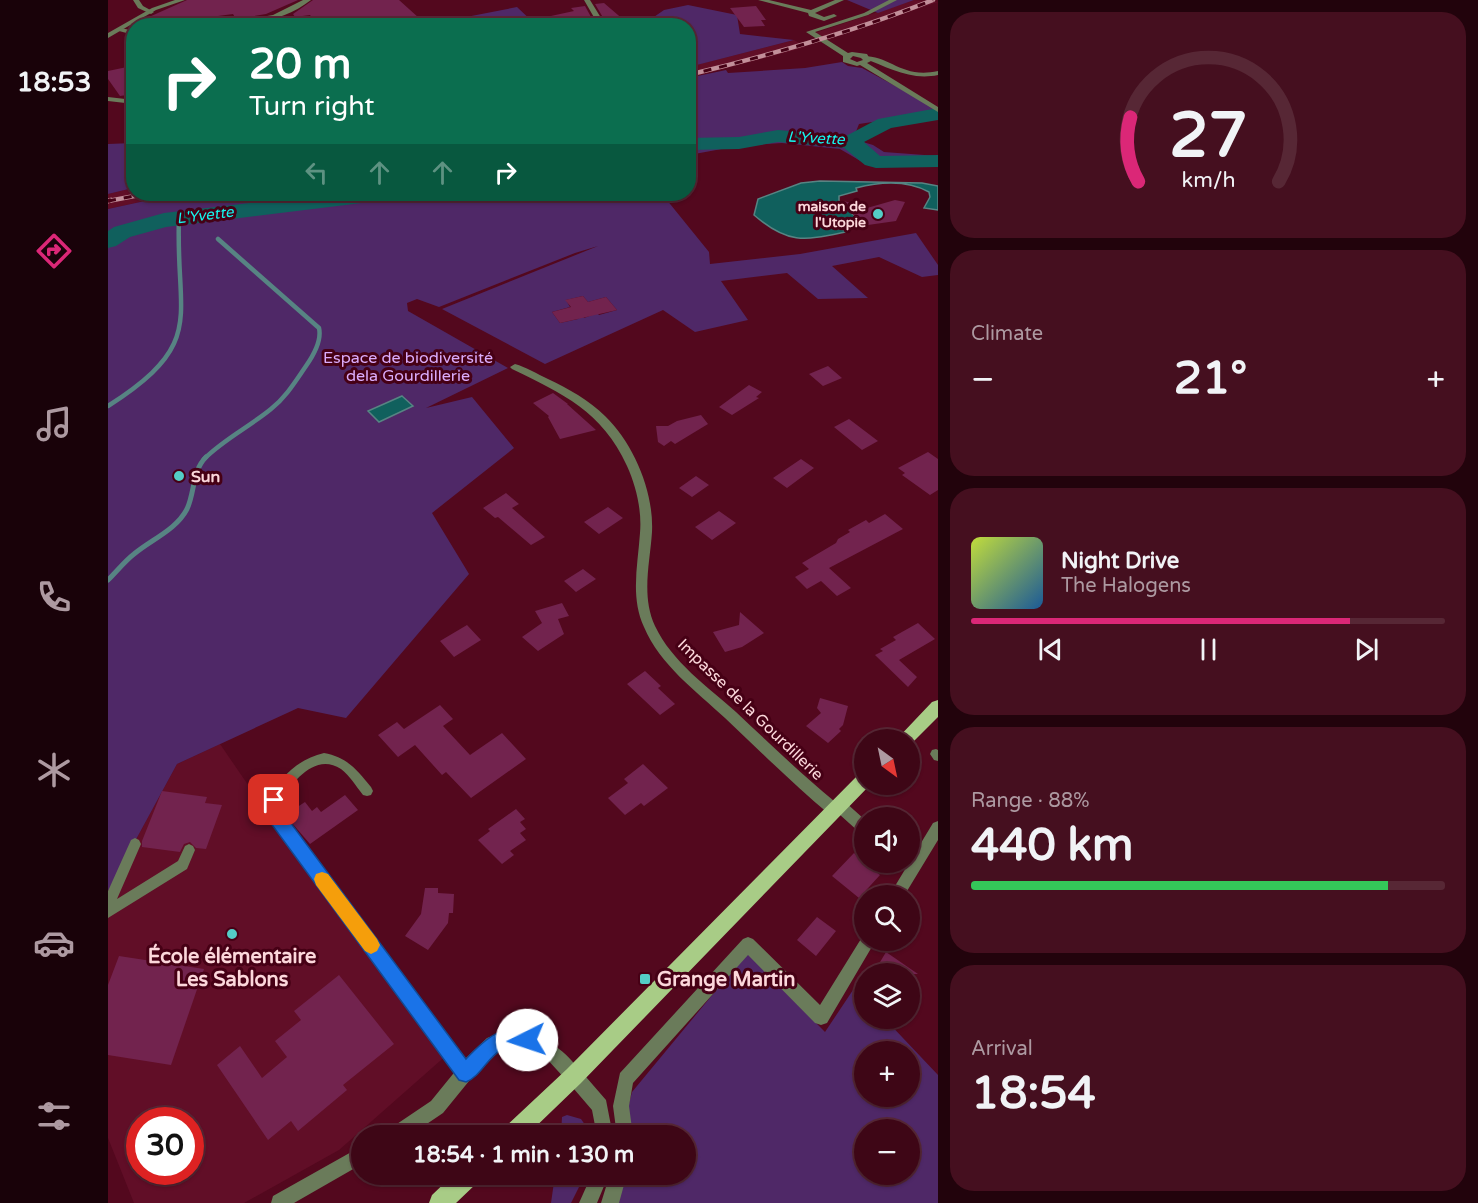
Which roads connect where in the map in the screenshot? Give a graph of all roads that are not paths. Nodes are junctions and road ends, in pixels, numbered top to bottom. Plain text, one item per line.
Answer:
1 (136, 0) edge
2 (182, 0) edge
3 (308, 0) edge
4 (586, 0) edge
5 (761, 0) edge
6 (841, 0) edge
7 (894, 0) edge
8 (876, 10) junction
9 (151, 12) junction
10 (812, 12) junction
11 (141, 18) edge
12 (269, 18) edge
13 (598, 18) edge
14 (126, 27) edge
15 (121, 30) junction
16 (126, 31) edge
17 (108, 36) edge
18 (864, 60) junction
19 (938, 73) edge
20 (108, 99) edge
21 (126, 101) edge
22 (938, 110) edge
23 (515, 367) dead end
24 (938, 707) edge
25 (915, 729) edge
26 (854, 790) edge
27 (367, 791) dead end
28 (837, 807) junction
29 (854, 820) edge
30 (938, 827) edge
31 (135, 844) dead end
32 (189, 850) dead end
33 (920, 850) edge
34 (108, 905) edge
35 (108, 912) edge
36 (861, 951) edge
37 (466, 1073) junction
38 (573, 1076) junction
39 (410, 1125) edge
40 (522, 1125) edge
41 (603, 1125) edge
42 (624, 1125) edge
43 (351, 1160) edge
44 (459, 1185) edge
45 (596, 1185) edge
46 (616, 1185) edge
47 (279, 1203) edge
48 (440, 1203) edge
49 (588, 1203) edge
50 (610, 1203) edge

1 - 9 street
2 - 9 street
3 - 12 street
4 - 13 street
5 - 10 street
6 - 10 street
7 - 8 street
8 - 10 street
8 - 18 street
9 - 11 street
14 - 15 street
15 - 16 street
15 - 17 street
18 - 19 lane
18 - 22 street
20 - 21 street
23 - 28 street, Impasse de la Gourdillerie
24 - 25 main road
26 - 28 main road
27 - 37 lane
28 - 29 street, Impasse de la Gourdillerie
28 - 38 main road
30 - 33 street
31 - 34 lane
32 - 35 lane
36 - 42 street
37 - 38 street
37 - 39 street
38 - 40 main road
38 - 41 street
43 - 47 street
44 - 48 main road
45 - 49 street
46 - 50 street

